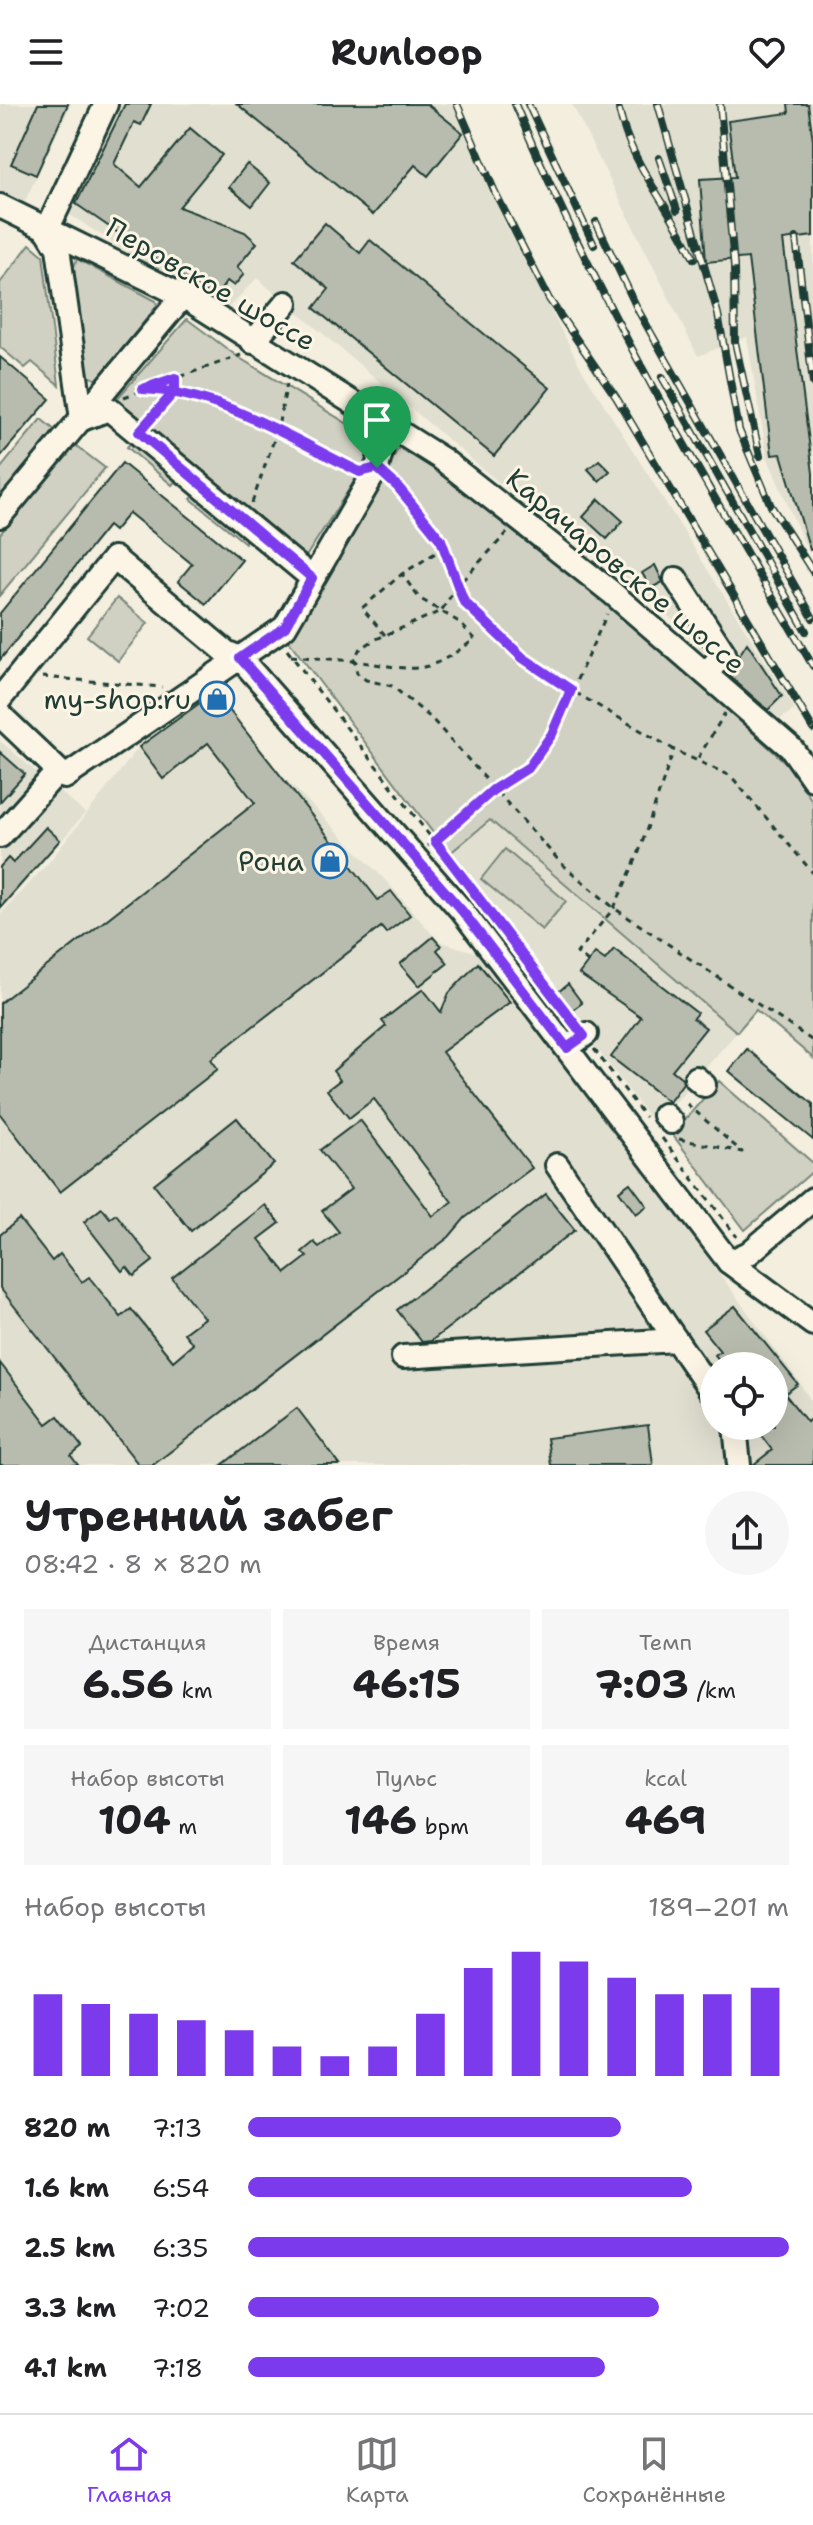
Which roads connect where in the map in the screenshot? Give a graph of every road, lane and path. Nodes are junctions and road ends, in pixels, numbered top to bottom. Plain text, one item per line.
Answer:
1 (106, 104) edge
2 (0, 206) edge
3 (47, 230) junction
4 (183, 296) junction
5 (286, 303) dead end
6 (251, 348) junction
7 (289, 376) dead end
8 (175, 378) junction
9 (143, 389) junction
10 (175, 391) junction
11 (115, 401) dead end
12 (82, 419) junction
13 (388, 423) junction
14 (277, 431) junction
15 (139, 432) junction
16 (377, 468) junction
17 (0, 516) edge
18 (247, 521) junction
19 (510, 530) dead end
20 (445, 547) junction
21 (402, 574) junction
22 (312, 578) junction
23 (676, 579) dead end
24 (458, 585) junction
25 (609, 609) dead end
26 (441, 611) junction
27 (275, 634) junction
28 (385, 635) junction
29 (291, 656) junction
30 (240, 658) junction
31 (354, 661) junction
32 (19, 674) junction
33 (706, 674) junction
34 (168, 687) dead end
35 (571, 690) junction
36 (0, 699) edge
37 (729, 707) dead end
38 (0, 715) edge
39 (674, 749) junction
40 (698, 758) junction
41 (58, 771) junction
42 (813, 779) edge
43 (493, 790) junction
44 (0, 836) edge
45 (435, 841) junction
46 (416, 856) junction
47 (813, 873) edge
48 (614, 908) junction
49 (588, 962) dead end
50 (579, 1039) junction
51 (813, 1041) edge
52 (687, 1104) dead end
53 (662, 1120) dead end
54 (557, 1165) dead end
55 (813, 1199) edge
56 (737, 1267) junction
57 (813, 1324) edge
58 (676, 1340) junction
59 (403, 1357) dead end
60 (700, 1375) edge
61 (736, 1440) edge
62 (739, 1465) edge

1 - 3 street
2 - 3 street, Перовское шоссе
3 - 4 street, Перовское шоссе
3 - 12 street
4 - 6 street, Перовское шоссе
4 - 12 street
5 - 6 street
6 - 8 path
6 - 13 street, Перовское шоссе
7 - 14 path
8 - 9 path
8 - 10 path
9 - 10 path
9 - 11 path
10 - 14 path
10 - 15 path
12 - 15 street
12 - 17 street
13 - 16 street
13 - 33 street, Карачаровское шоссе
14 - 16 path
14 - 18 path
15 - 18 street
16 - 20 path
16 - 22 street
18 - 22 street
19 - 24 path
20 - 21 path
20 - 24 path
21 - 26 path
21 - 28 path
22 - 27 street
23 - 33 street
24 - 26 path
24 - 35 path
25 - 35 path
26 - 28 path
26 - 31 path
27 - 29 path
27 - 30 street
28 - 31 path
29 - 31 path
29 - 45 path
30 - 32 street
30 - 41 street
30 - 46 street
31 - 43 path
32 - 34 path
32 - 36 street
33 - 42 street, Карачаровское шоссе
35 - 39 path
35 - 43 path
37 - 40 path
38 - 41 street
39 - 40 path
39 - 48 path
40 - 47 path
41 - 44 street
43 - 45 path
43 - 48 path
45 - 46 path
45 - 50 path
46 - 50 street
48 - 49 path
48 - 51 path
50 - 53 path
50 - 56 street
52 - 56 path
54 - 58 street
55 - 56 street
56 - 57 street
58 - 59 street
58 - 60 street
61 - 62 street

